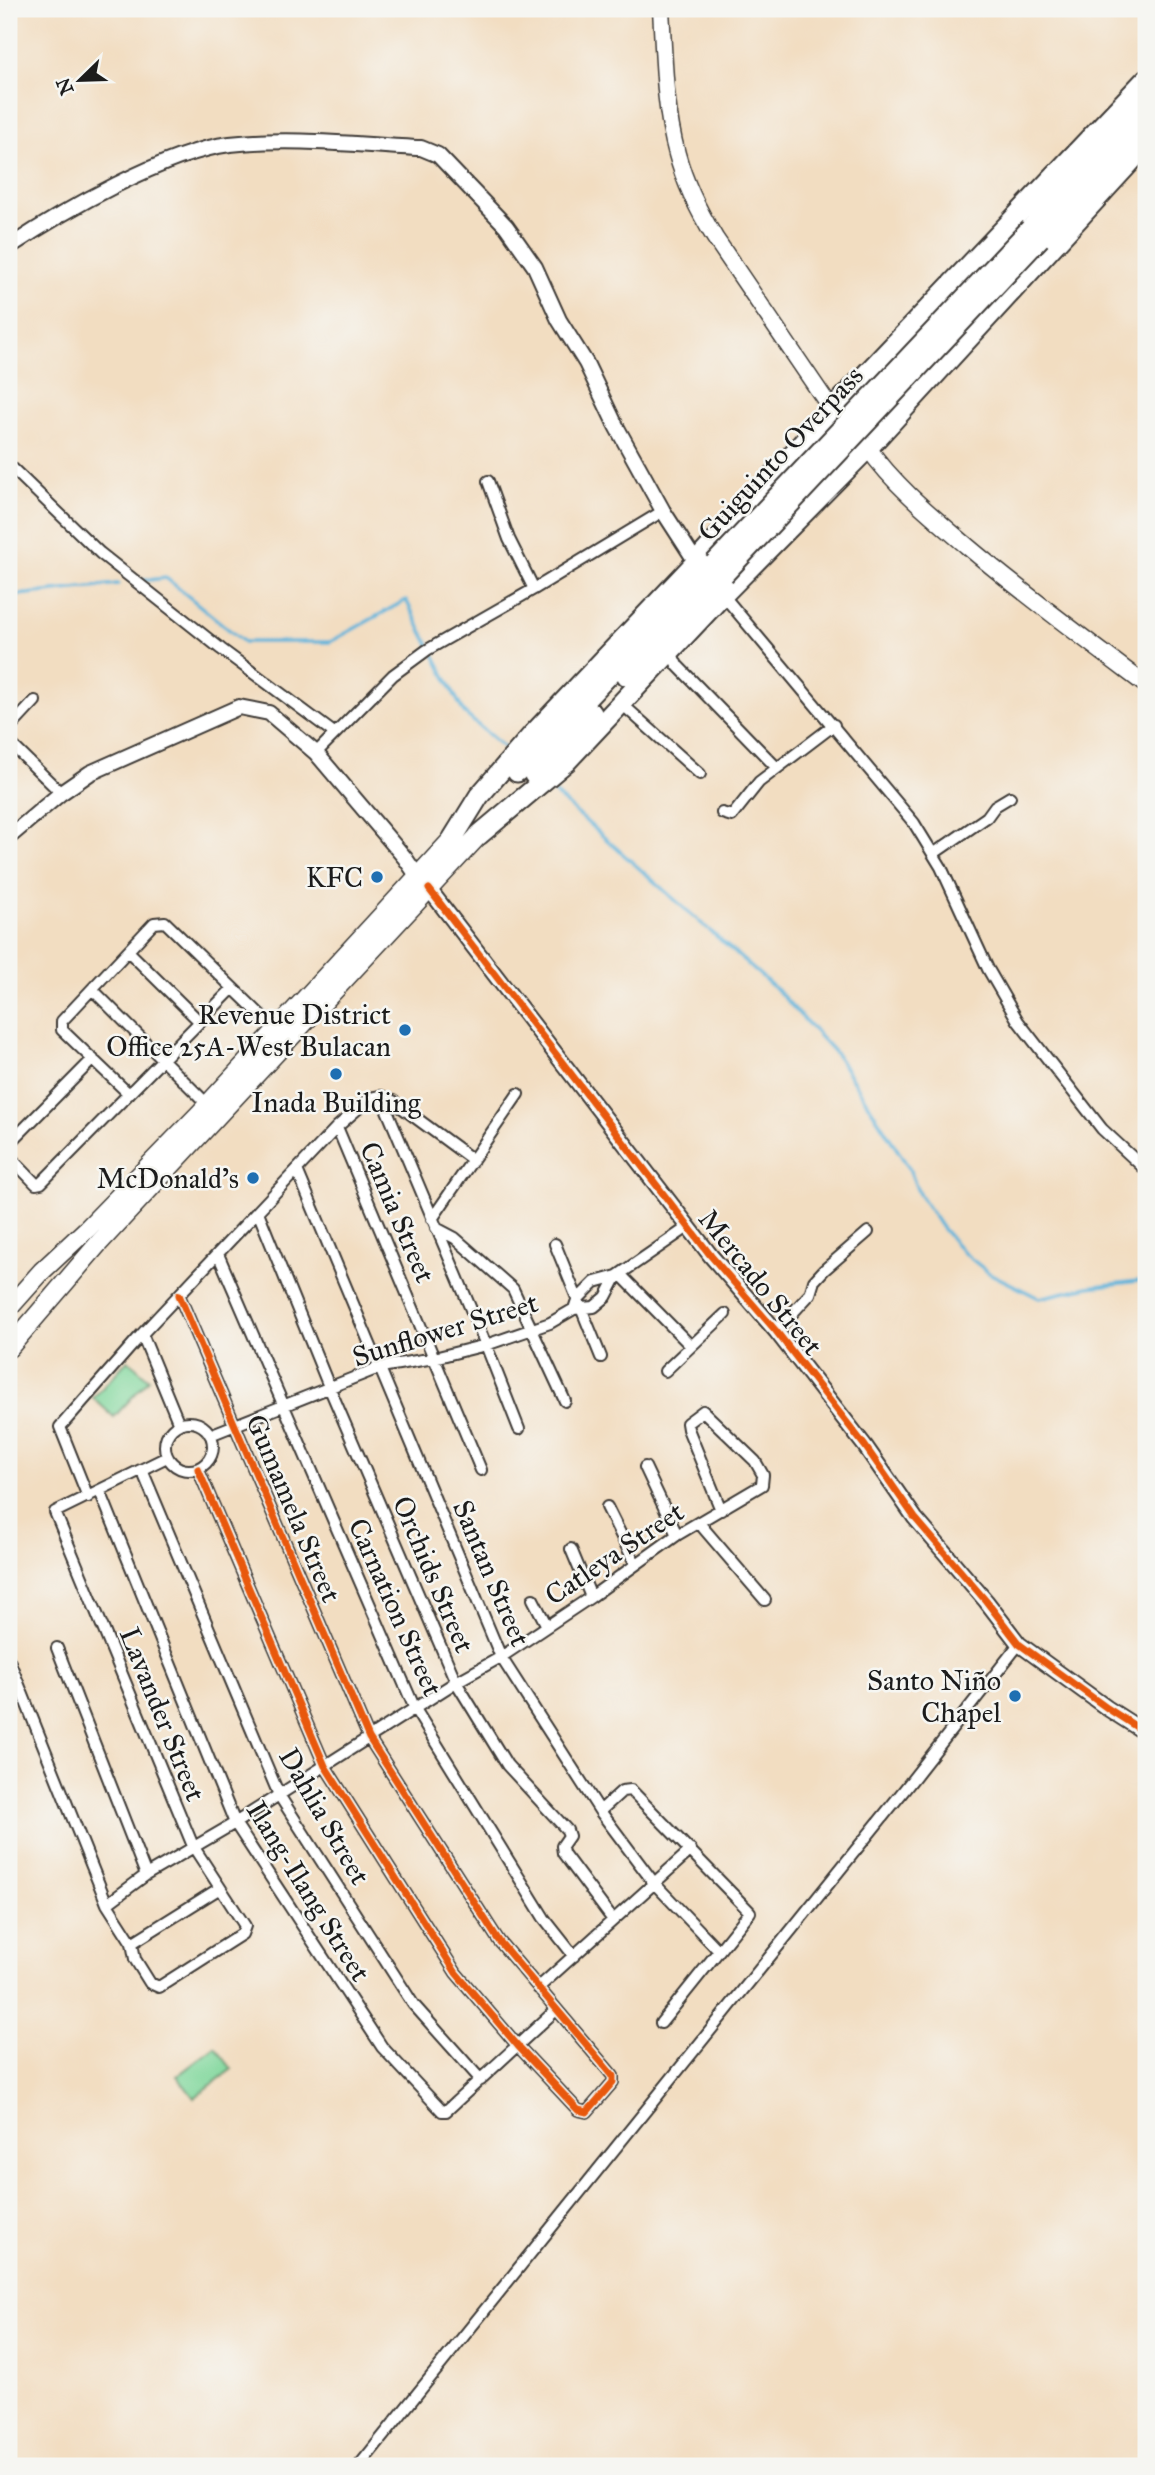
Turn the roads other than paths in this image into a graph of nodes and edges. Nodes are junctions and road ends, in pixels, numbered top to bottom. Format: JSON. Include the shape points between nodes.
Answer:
{"nodes":[{"id":1,"x":661,"y":9,"type":"edge"},
{"id":2,"x":1146,"y":79,"type":"edge"},
{"id":3,"x":1146,"y":105,"type":"edge"},
{"id":4,"x":1146,"y":124,"type":"edge"},
{"id":5,"x":1146,"y":145,"type":"edge"},
{"id":6,"x":1035,"y":234,"type":"junction"},
{"id":7,"x":9,"y":247,"type":"edge"},
{"id":8,"x":832,"y":410,"type":"junction"},
{"id":9,"x":868,"y":448,"type":"junction"},
{"id":10,"x":9,"y":465,"type":"edge"},
{"id":11,"x":488,"y":481,"type":"dead end"},
{"id":12,"x":663,"y":511,"type":"junction"},
{"id":13,"x":711,"y":567,"type":"junction"},
{"id":14,"x":534,"y":589,"type":"junction"},
{"id":15,"x":723,"y":595,"type":"junction"},
{"id":16,"x":670,"y":652,"type":"junction"},
{"id":17,"x":1146,"y":685,"type":"edge"},
{"id":18,"x":35,"y":701,"type":"dead end"},
{"id":19,"x":622,"y":704,"type":"junction"},
{"id":20,"x":834,"y":725,"type":"junction"},
{"id":21,"x":9,"y":729,"type":"edge"},
{"id":22,"x":334,"y":733,"type":"junction"},
{"id":23,"x":9,"y":742,"type":"edge"},
{"id":24,"x":316,"y":753,"type":"junction"},
{"id":25,"x":777,"y":768,"type":"junction"},
{"id":26,"x":700,"y":774,"type":"dead end"},
{"id":27,"x":61,"y":793,"type":"junction"},
{"id":28,"x":1010,"y":797,"type":"dead end"},
{"id":29,"x":722,"y":813,"type":"dead end"},
{"id":30,"x":479,"y":835,"type":"junction"},
{"id":31,"x":9,"y":837,"type":"edge"},
{"id":32,"x":453,"y":838,"type":"joint"},
{"id":33,"x":933,"y":854,"type":"junction"},
{"id":34,"x":424,"y":883,"type":"junction"},
{"id":35,"x":128,"y":951,"type":"junction"},
{"id":36,"x":233,"y":988,"type":"junction"},
{"id":37,"x":92,"y":989,"type":"junction"},
{"id":38,"x":200,"y":1022,"type":"junction"},
{"id":39,"x":276,"y":1030,"type":"junction"},
{"id":40,"x":93,"y":1059,"type":"junction"},
{"id":41,"x":163,"y":1059,"type":"junction"},
{"id":42,"x":129,"y":1094,"type":"junction"},
{"id":43,"x":518,"y":1094,"type":"dead end"},
{"id":44,"x":381,"y":1096,"type":"junction"},
{"id":45,"x":207,"y":1104,"type":"junction"},
{"id":46,"x":337,"y":1128,"type":"junction"},
{"id":47,"x":9,"y":1144,"type":"edge"},
{"id":48,"x":9,"y":1156,"type":"edge"},
{"id":49,"x":473,"y":1160,"type":"junction"},
{"id":50,"x":297,"y":1170,"type":"junction"},
{"id":51,"x":1146,"y":1170,"type":"edge"},
{"id":52,"x":258,"y":1212,"type":"junction"},
{"id":53,"x":434,"y":1223,"type":"junction"},
{"id":54,"x":688,"y":1227,"type":"junction"},
{"id":55,"x":868,"y":1232,"type":"dead end"},
{"id":56,"x":555,"y":1244,"type":"dead end"},
{"id":57,"x":218,"y":1254,"type":"junction"},
{"id":58,"x":619,"y":1275,"type":"junction"},
{"id":59,"x":179,"y":1295,"type":"junction"},
{"id":60,"x":578,"y":1306,"type":"junction"},
{"id":61,"x":9,"y":1308,"type":"edge"},
{"id":62,"x":725,"y":1314,"type":"dead end"},
{"id":63,"x":531,"y":1329,"type":"junction"},
{"id":64,"x":776,"y":1331,"type":"junction"},
{"id":65,"x":142,"y":1334,"type":"junction"},
{"id":66,"x":486,"y":1345,"type":"junction"},
{"id":67,"x":691,"y":1346,"type":"junction"},
{"id":68,"x":9,"y":1348,"type":"edge"},
{"id":69,"x":601,"y":1357,"type":"dead end"},
{"id":70,"x":434,"y":1358,"type":"junction"},
{"id":71,"x":381,"y":1367,"type":"junction"},
{"id":72,"x":665,"y":1371,"type":"dead end"},
{"id":73,"x":330,"y":1389,"type":"junction"},
{"id":74,"x":565,"y":1401,"type":"dead end"},
{"id":75,"x":284,"y":1406,"type":"junction"},
{"id":76,"x":179,"y":1424,"type":"junction"},
{"id":77,"x":236,"y":1424,"type":"junction"},
{"id":78,"x":519,"y":1429,"type":"dead end"},
{"id":79,"x":210,"y":1435,"type":"junction"},
{"id":80,"x":167,"y":1457,"type":"junction"},
{"id":81,"x":645,"y":1467,"type":"dead end"},
{"id":82,"x":198,"y":1469,"type":"junction"},
{"id":83,"x":142,"y":1470,"type":"junction"},
{"id":84,"x":481,"y":1470,"type":"dead end"},
{"id":85,"x":100,"y":1491,"type":"junction"},
{"id":86,"x":88,"y":1497,"type":"junction"},
{"id":87,"x":607,"y":1507,"type":"dead end"},
{"id":88,"x":722,"y":1510,"type":"junction"},
{"id":89,"x":699,"y":1523,"type":"junction"},
{"id":90,"x":677,"y":1535,"type":"junction"},
{"id":91,"x":571,"y":1549,"type":"dead end"},
{"id":92,"x":635,"y":1563,"type":"junction"},
{"id":93,"x":591,"y":1597,"type":"junction"},
{"id":94,"x":533,"y":1599,"type":"dead end"},
{"id":95,"x":765,"y":1600,"type":"dead end"},
{"id":96,"x":547,"y":1626,"type":"junction"},
{"id":97,"x":1019,"y":1644,"type":"junction"},
{"id":98,"x":57,"y":1648,"type":"dead end"},
{"id":99,"x":501,"y":1657,"type":"junction"},
{"id":100,"x":9,"y":1660,"type":"edge"},
{"id":101,"x":456,"y":1682,"type":"junction"},
{"id":102,"x":415,"y":1709,"type":"junction"},
{"id":103,"x":1146,"y":1733,"type":"edge"},
{"id":104,"x":369,"y":1738,"type":"junction"},
{"id":105,"x":325,"y":1766,"type":"junction"},
{"id":106,"x":279,"y":1795,"type":"junction"},
{"id":107,"x":600,"y":1811,"type":"junction"},
{"id":108,"x":235,"y":1823,"type":"junction"},
{"id":109,"x":193,"y":1846,"type":"junction"},
{"id":110,"x":691,"y":1850,"type":"junction"},
{"id":111,"x":146,"y":1874,"type":"junction"},
{"id":112,"x":654,"y":1883,"type":"junction"},
{"id":113,"x":220,"y":1888,"type":"junction"},
{"id":114,"x":107,"y":1904,"type":"junction"},
{"id":115,"x":613,"y":1920,"type":"junction"},
{"id":116,"x":132,"y":1943,"type":"junction"},
{"id":117,"x":719,"y":1951,"type":"junction"},
{"id":118,"x":574,"y":1956,"type":"junction"},
{"id":119,"x":538,"y":1988,"type":"junction"},
{"id":120,"x":556,"y":2010,"type":"junction"},
{"id":121,"x":661,"y":2023,"type":"dead end"},
{"id":122,"x":518,"y":2046,"type":"junction"},
{"id":123,"x":481,"y":2080,"type":"junction"},
{"id":124,"x":359,"y":2466,"type":"edge"}],
"edges":[{"from":1,"to":8,"type":"main road","via":[[670,120],[677,155],[699,212]]},
{"from":2,"to":8,"type":"highway"},
{"from":3,"to":6,"type":"highway","name":"Guiguinto Overpass"},
{"from":4,"to":6,"type":"highway","name":"Guiguinto Overpass"},
{"from":5,"to":9,"type":"highway"},
{"from":6,"to":13,"type":"highway","name":"Guiguinto Overpass","bridge":true},
{"from":7,"to":12,"type":"street","via":[[132,178],[209,149],[338,141],[431,151],[506,226],[535,267]]},
{"from":8,"to":13,"type":"highway"},
{"from":9,"to":15,"type":"highway"},
{"from":9,"to":17,"type":"main road","via":[[922,508]]},
{"from":10,"to":22,"type":"street","via":[[100,553]]},
{"from":11,"to":14,"type":"street"},
{"from":12,"to":13,"type":"street"},
{"from":12,"to":14,"type":"street"},
{"from":13,"to":30,"type":"highway","name":"Guiguinto Overpass"},
{"from":13,"to":32,"type":"highway","name":"Guiguinto Overpass"},
{"from":14,"to":22,"type":"street","via":[[427,650],[393,675]]},
{"from":15,"to":16,"type":"highway"},
{"from":15,"to":20,"type":"street"},
{"from":16,"to":19,"type":"highway"},
{"from":16,"to":25,"type":"street"},
{"from":18,"to":21,"type":"street"},
{"from":19,"to":26,"type":"street"},
{"from":19,"to":30,"type":"highway","via":[[566,762]]},
{"from":20,"to":25,"type":"street"},
{"from":20,"to":33,"type":"street","via":[[899,803]]},
{"from":22,"to":24,"type":"street"},
{"from":23,"to":27,"type":"street"},
{"from":24,"to":27,"type":"street","name":"Mercado Street","via":[[269,713],[239,707],[90,773]]},
{"from":24,"to":34,"type":"street","name":"Mercado Street"},
{"from":25,"to":29,"type":"street","via":[[759,782],[732,816]]},
{"from":27,"to":31,"type":"street","name":"Mercado Street"},
{"from":28,"to":33,"type":"street"},
{"from":30,"to":34,"type":"highway"},
{"from":32,"to":34,"type":"highway"},
{"from":33,"to":51,"type":"street","via":[[1018,1021],[1102,1129]]},
{"from":34,"to":39,"type":"highway"},
{"from":34,"to":54,"type":"street","name":"Mercado Street"},
{"from":34,"to":68,"type":"highway"},
{"from":35,"to":36,"type":"street","via":[[154,923],[165,922]]},
{"from":35,"to":37,"type":"street"},
{"from":35,"to":38,"type":"street"},
{"from":36,"to":38,"type":"street"},
{"from":36,"to":39,"type":"street"},
{"from":37,"to":40,"type":"street","via":[[61,1026]]},
{"from":37,"to":41,"type":"street"},
{"from":38,"to":41,"type":"street"},
{"from":39,"to":45,"type":"highway"},
{"from":40,"to":42,"type":"street"},
{"from":40,"to":47,"type":"street"},
{"from":41,"to":42,"type":"street"},
{"from":41,"to":45,"type":"street"},
{"from":42,"to":48,"type":"street","via":[[39,1184]]},
{"from":43,"to":49,"type":"street"},
{"from":44,"to":46,"type":"street","via":[[369,1098]]},
{"from":44,"to":49,"type":"street"},
{"from":44,"to":53,"type":"street"},
{"from":45,"to":61,"type":"highway"},
{"from":46,"to":50,"type":"street"},
{"from":46,"to":70,"type":"street","name":"Camia Street"},
{"from":49,"to":53,"type":"street"},
{"from":50,"to":52,"type":"street"},
{"from":50,"to":71,"type":"street","name":"Santan Street"},
{"from":52,"to":57,"type":"street"},
{"from":52,"to":73,"type":"street","name":"Orchids Street"},
{"from":53,"to":63,"type":"street","via":[[513,1289]]},
{"from":53,"to":66,"type":"street"},
{"from":54,"to":58,"type":"street","name":"Sunflower Street"},
{"from":54,"to":64,"type":"street","name":"Mercado Street"},
{"from":55,"to":64,"type":"street","via":[[824,1270],[810,1294]]},
{"from":56,"to":60,"type":"street"},
{"from":57,"to":59,"type":"street"},
{"from":57,"to":75,"type":"street","name":"Carnation Street"},
{"from":58,"to":60,"type":"street","name":"Sunflower Street","via":[[595,1282]]},
{"from":58,"to":60,"type":"street","name":"Sunflower Street","via":[[594,1307]]},
{"from":58,"to":67,"type":"street"},
{"from":59,"to":65,"type":"street"},
{"from":59,"to":77,"type":"street","name":"Gumamela Street"},
{"from":60,"to":63,"type":"street","name":"Sunflower Street"},
{"from":60,"to":69,"type":"street"},
{"from":62,"to":67,"type":"street"},
{"from":63,"to":66,"type":"street","name":"Sunflower Street"},
{"from":63,"to":74,"type":"street"},
{"from":64,"to":97,"type":"street","name":"Mercado Street","via":[[866,1446],[915,1518]]},
{"from":65,"to":76,"type":"street"},
{"from":65,"to":86,"type":"street","via":[[60,1427]]},
{"from":66,"to":70,"type":"street","name":"Sunflower Street"},
{"from":66,"to":78,"type":"street"},
{"from":67,"to":72,"type":"street"},
{"from":70,"to":71,"type":"street","name":"Sunflower Street"},
{"from":70,"to":84,"type":"street","name":"Camia Street"},
{"from":71,"to":73,"type":"street","name":"Sunflower Street"},
{"from":71,"to":99,"type":"street","name":"Santan Street"},
{"from":73,"to":75,"type":"street","name":"Sunflower Street"},
{"from":73,"to":101,"type":"street","name":"Orchids Street"},
{"from":75,"to":77,"type":"street","name":"Sunflower Street"},
{"from":75,"to":102,"type":"street","name":"Carnation Street"},
{"from":76,"to":79,"type":"street","via":[[193,1423]]},
{"from":76,"to":80,"type":"street","via":[[168,1434]]},
{"from":77,"to":79,"type":"street","name":"Sunflower Street"},
{"from":77,"to":104,"type":"street","name":"Gumamela Street"},
{"from":79,"to":82,"type":"street","via":[[212,1450]]},
{"from":80,"to":82,"type":"street","via":[[177,1468]]},
{"from":80,"to":83,"type":"street"},
{"from":81,"to":90,"type":"street"},
{"from":82,"to":105,"type":"street"},
{"from":83,"to":85,"type":"street"},
{"from":83,"to":106,"type":"street","name":"Dahlia Street"},
{"from":85,"to":86,"type":"street"},
{"from":85,"to":108,"type":"street","name":"Ilang-Ilang Street"},
{"from":86,"to":109,"type":"street","name":"Lavander Street","via":[[55,1512]]},
{"from":87,"to":92,"type":"street"},
{"from":88,"to":88,"type":"street","name":"Catleya Street","via":[[688,1429],[687,1423],[703,1411],[755,1461],[763,1475],[762,1485]]},
{"from":88,"to":89,"type":"street","name":"Catleya Street"},
{"from":89,"to":90,"type":"street","name":"Catleya Street"},
{"from":89,"to":95,"type":"street"},
{"from":90,"to":92,"type":"street","name":"Catleya Street"},
{"from":91,"to":93,"type":"street"},
{"from":92,"to":93,"type":"street","name":"Catleya Street"},
{"from":93,"to":96,"type":"street","name":"Catleya Street"},
{"from":94,"to":96,"type":"street"},
{"from":96,"to":99,"type":"street","name":"Catleya Street"},
{"from":97,"to":103,"type":"street","name":"Mercado Street"},
{"from":97,"to":124,"type":"street"},
{"from":98,"to":111,"type":"street"},
{"from":99,"to":101,"type":"street","name":"Catleya Street"},
{"from":99,"to":107,"type":"street","name":"Santan Street"},
{"from":100,"to":114,"type":"street"},
{"from":101,"to":102,"type":"street","name":"Catleya Street"},
{"from":101,"to":115,"type":"street","name":"Orchids Street","via":[[507,1765],[567,1830],[563,1853]]},
{"from":102,"to":104,"type":"street","name":"Catleya Street"},
{"from":102,"to":118,"type":"street","name":"Carnation Street","via":[[544,1918]]},
{"from":104,"to":105,"type":"street","name":"Catleya Street"},
{"from":104,"to":119,"type":"street","name":"Gumamela Street","via":[[499,1941]]},
{"from":105,"to":106,"type":"street","name":"Catleya Street"},
{"from":105,"to":122,"type":"street","via":[[456,1973]]},
{"from":106,"to":108,"type":"street","name":"Catleya Street"},
{"from":106,"to":123,"type":"street","name":"Dahlia Street","via":[[413,2004]]},
{"from":107,"to":110,"type":"street","via":[[622,1791],[631,1790]]},
{"from":107,"to":112,"type":"street","name":"Santan Street"},
{"from":108,"to":109,"type":"street","name":"Catleya Street"},
{"from":108,"to":123,"type":"street","name":"Ilang-Ilang Street","via":[[382,2048],[442,2111],[449,2110]]},
{"from":109,"to":111,"type":"street","name":"Catleya Street"},
{"from":109,"to":113,"type":"street","name":"Lavander Street"},
{"from":110,"to":112,"type":"street"},
{"from":110,"to":117,"type":"street","via":[[750,1912]]},
{"from":111,"to":114,"type":"street","name":"Catleya Street"},
{"from":112,"to":115,"type":"street"},
{"from":112,"to":117,"type":"street","name":"Santan Street"},
{"from":113,"to":116,"type":"street"},
{"from":113,"to":116,"type":"street","name":"Lavander Street","via":[[244,1926],[242,1934],[159,1987],[150,1983],[135,1959]]},
{"from":114,"to":116,"type":"street"},
{"from":115,"to":118,"type":"street"},
{"from":117,"to":121,"type":"street"},
{"from":118,"to":119,"type":"street"},
{"from":119,"to":120,"type":"street","name":"Gumamela Street"},
{"from":120,"to":122,"type":"street","name":"Ilang-Ilang Street"},
{"from":120,"to":122,"type":"street","name":"Gumamela Street","via":[[613,2076],[613,2082],[587,2112],[578,2110]]},
{"from":122,"to":123,"type":"street","name":"Ilang-Ilang Street"}]}
